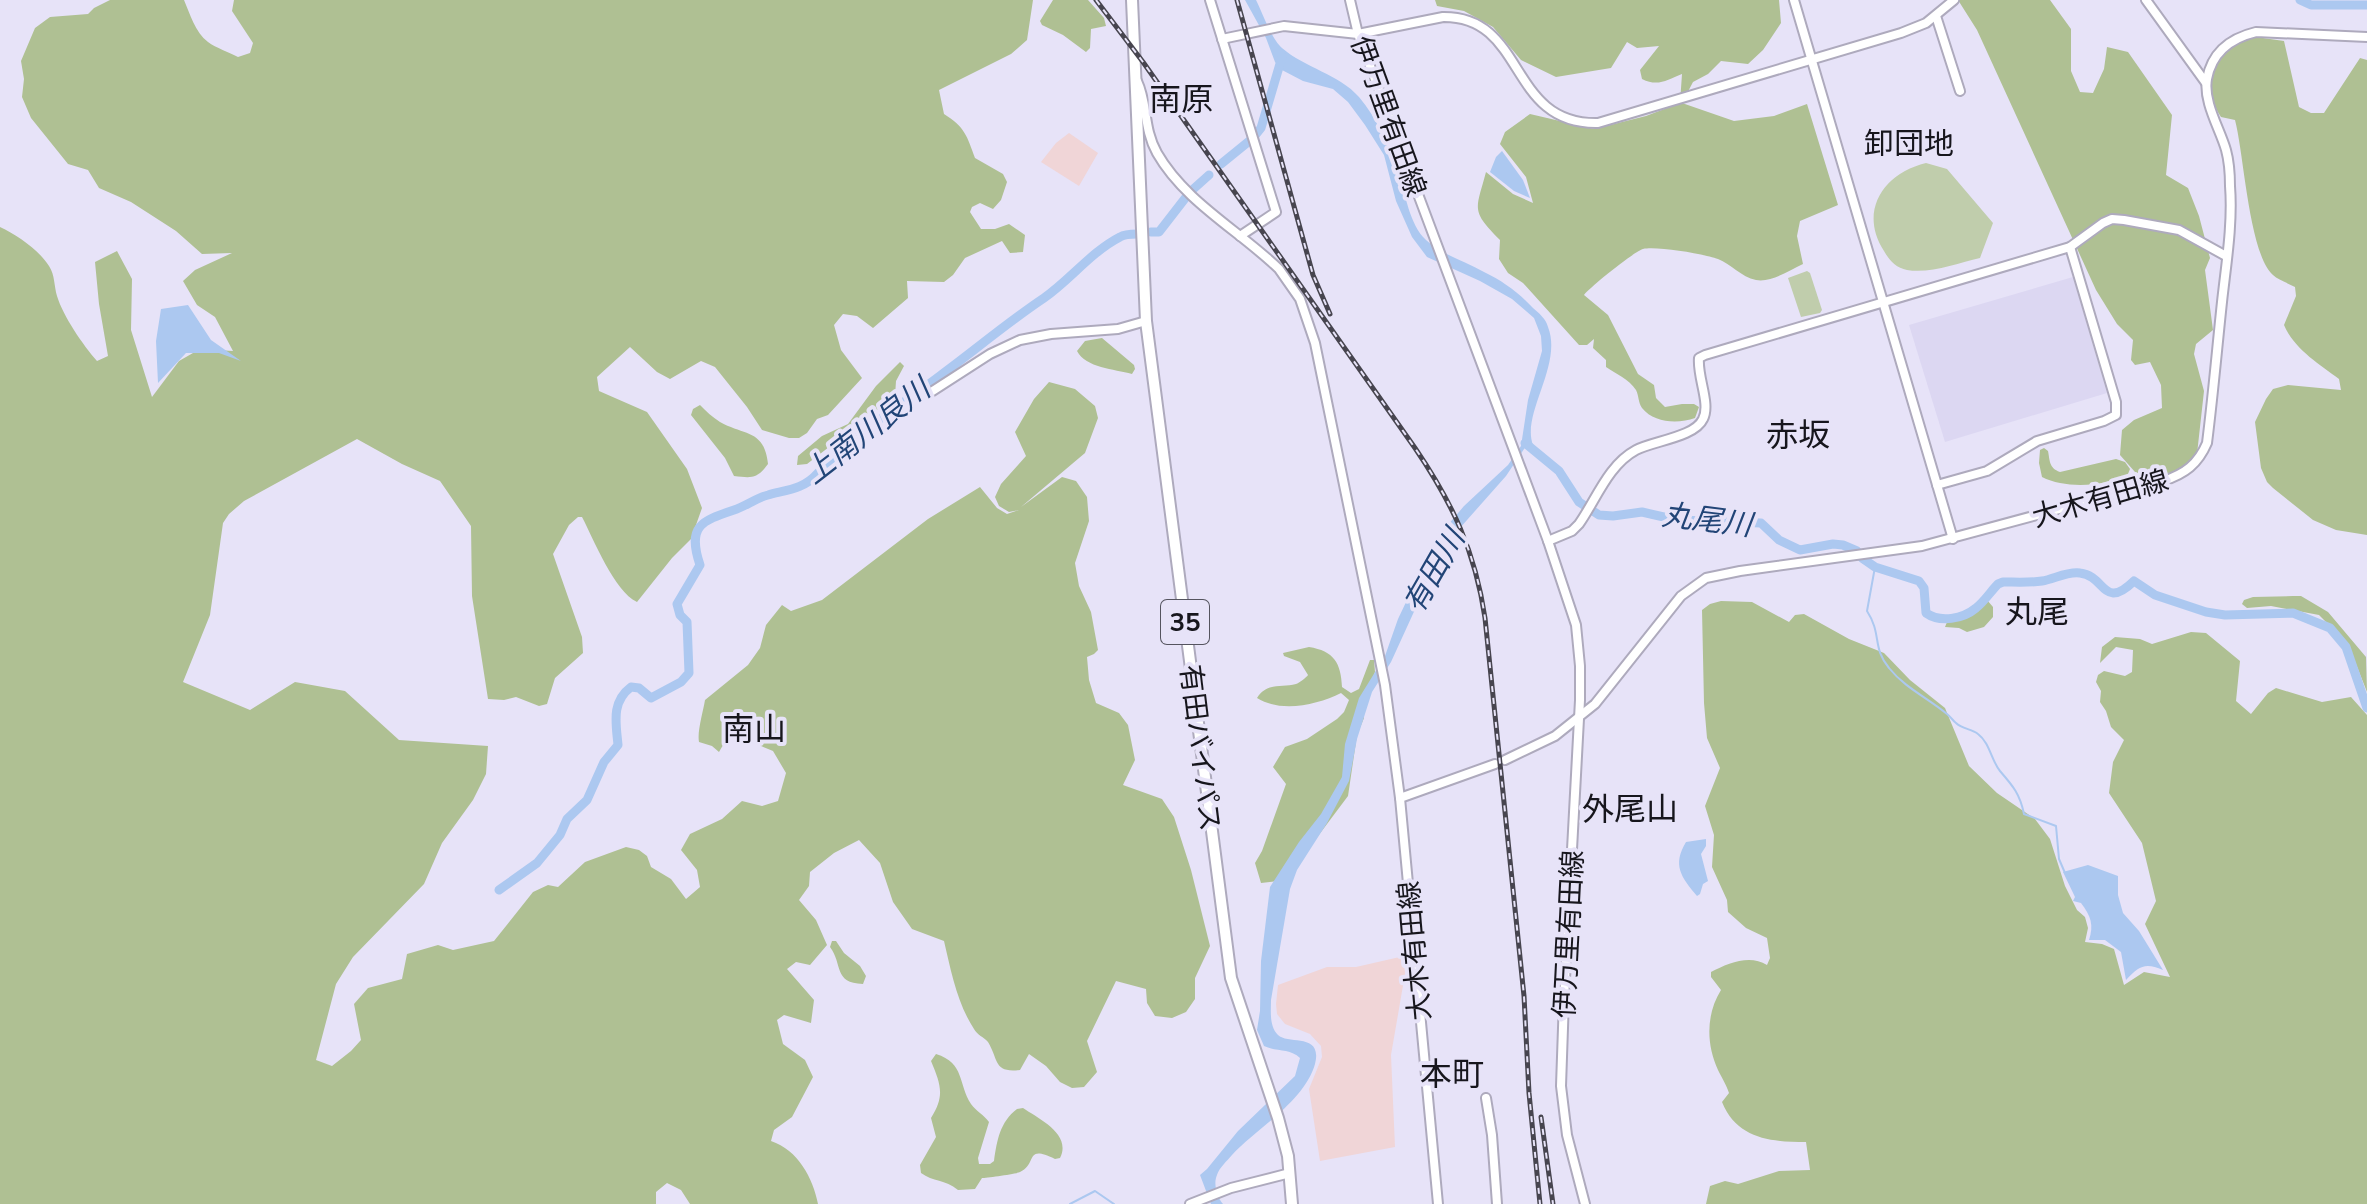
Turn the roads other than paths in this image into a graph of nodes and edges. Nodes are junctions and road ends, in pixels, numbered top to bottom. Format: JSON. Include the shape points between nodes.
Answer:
{"nodes":[{"id":1,"x":1132,"y":0,"type":"edge"},
{"id":2,"x":1210,"y":0,"type":"edge"},
{"id":3,"x":1350,"y":0,"type":"edge"},
{"id":4,"x":1794,"y":0,"type":"edge"},
{"id":5,"x":1954,"y":0,"type":"edge"},
{"id":6,"x":2146,"y":0,"type":"edge"},
{"id":7,"x":1936,"y":16,"type":"junction"},
{"id":8,"x":1358,"y":34,"type":"junction"},
{"id":9,"x":2367,"y":37,"type":"edge"},
{"id":10,"x":1222,"y":39,"type":"junction"},
{"id":11,"x":1811,"y":59,"type":"junction"},
{"id":12,"x":1136,"y":79,"type":"junction"},
{"id":13,"x":2206,"y":83,"type":"junction"},
{"id":14,"x":1960,"y":91,"type":"dead end"},
{"id":15,"x":1138,"y":140,"type":"junction"},
{"id":16,"x":1158,"y":154,"type":"junction"},
{"id":17,"x":1240,"y":236,"type":"junction"},
{"id":18,"x":2070,"y":247,"type":"junction"},
{"id":19,"x":2226,"y":256,"type":"junction"},
{"id":20,"x":1883,"y":303,"type":"junction"},
{"id":21,"x":1146,"y":321,"type":"junction"},
{"id":22,"x":928,"y":394,"type":"dead end"},
{"id":23,"x":1937,"y":485,"type":"junction"},
{"id":24,"x":1953,"y":539,"type":"junction"},
{"id":25,"x":1548,"y":541,"type":"junction"},
{"id":26,"x":1579,"y":717,"type":"junction"},
{"id":27,"x":1505,"y":760,"type":"dead end"},
{"id":28,"x":1495,"y":764,"type":"dead end"},
{"id":29,"x":1400,"y":798,"type":"junction"},
{"id":30,"x":1486,"y":1098,"type":"dead end"},
{"id":31,"x":1290,"y":1173,"type":"junction"},
{"id":32,"x":1190,"y":1204,"type":"edge"},
{"id":33,"x":1292,"y":1204,"type":"edge"},
{"id":34,"x":1438,"y":1204,"type":"edge"},
{"id":35,"x":1497,"y":1204,"type":"edge"},
{"id":36,"x":1585,"y":1204,"type":"edge"}],
"edges":[{"from":1,"to":12,"type":"highway","number":"35"},
{"from":2,"to":10,"type":"street"},
{"from":3,"to":8,"type":"street","name":"伊万里有田線"},
{"from":4,"to":11,"type":"street"},
{"from":5,"to":7,"type":"street"},
{"from":6,"to":13,"type":"street"},
{"from":7,"to":11,"type":"street","via":[[1901,33]]},
{"from":7,"to":14,"type":"street"},
{"from":8,"to":10,"type":"street","via":[[1278,27]]},
{"from":8,"to":11,"type":"street","via":[[1443,17],[1469,20],[1492,35],[1545,106],[1585,123]]},
{"from":8,"to":25,"type":"street","name":"伊万里有田線"},
{"from":9,"to":13,"type":"street","via":[[2256,32],[2241,36],[2216,55]]},
{"from":10,"to":17,"type":"street","via":[[1276,212]]},
{"from":11,"to":20,"type":"street"},
{"from":12,"to":15,"type":"highway","number":"35"},
{"from":12,"to":16,"type":"street","via":[[1148,135]]},
{"from":13,"to":19,"type":"street","name":"大木有田線","via":[[2228,154]]},
{"from":15,"to":16,"type":"street"},
{"from":15,"to":21,"type":"highway","name":"有田バイパス","number":"35"},
{"from":16,"to":17,"type":"street","name":"大木有田線","via":[[1184,189]]},
{"from":17,"to":29,"type":"street","name":"大木有田線","via":[[1279,269],[1306,312],[1385,685]]},
{"from":18,"to":19,"type":"street","via":[[2112,219],[2179,230]]},
{"from":18,"to":20,"type":"street"},
{"from":18,"to":23,"type":"street","via":[[2116,415],[2037,441],[1987,471]]},
{"from":19,"to":24,"type":"street","name":"大木有田線","via":[[2207,443],[2196,463],[2176,478]]},
{"from":20,"to":23,"type":"street"},
{"from":20,"to":25,"type":"street","via":[[1699,358],[1706,409],[1700,425],[1625,457],[1579,524]]},
{"from":21,"to":22,"type":"street","via":[[1011,343]]},
{"from":21,"to":31,"type":"highway","name":"有田バイパス","number":"35","via":[[1231,978],[1278,1118]]},
{"from":23,"to":24,"type":"street"},
{"from":24,"to":26,"type":"street","name":"大木有田線","via":[[1706,578],[1681,596],[1602,697]]},
{"from":25,"to":26,"type":"street","name":"伊万里有田線","via":[[1576,625]]},
{"from":26,"to":27,"type":"street","name":"大木有田線","via":[[1555,736]]},
{"from":26,"to":36,"type":"street","name":"伊万里有田線","via":[[1561,1086]]},
{"from":28,"to":29,"type":"street"},
{"from":29,"to":34,"type":"street","name":"大木有田線"},
{"from":30,"to":35,"type":"street"},
{"from":31,"to":32,"type":"street"},
{"from":31,"to":33,"type":"highway","name":"有田バイパス","number":"35"}]}
